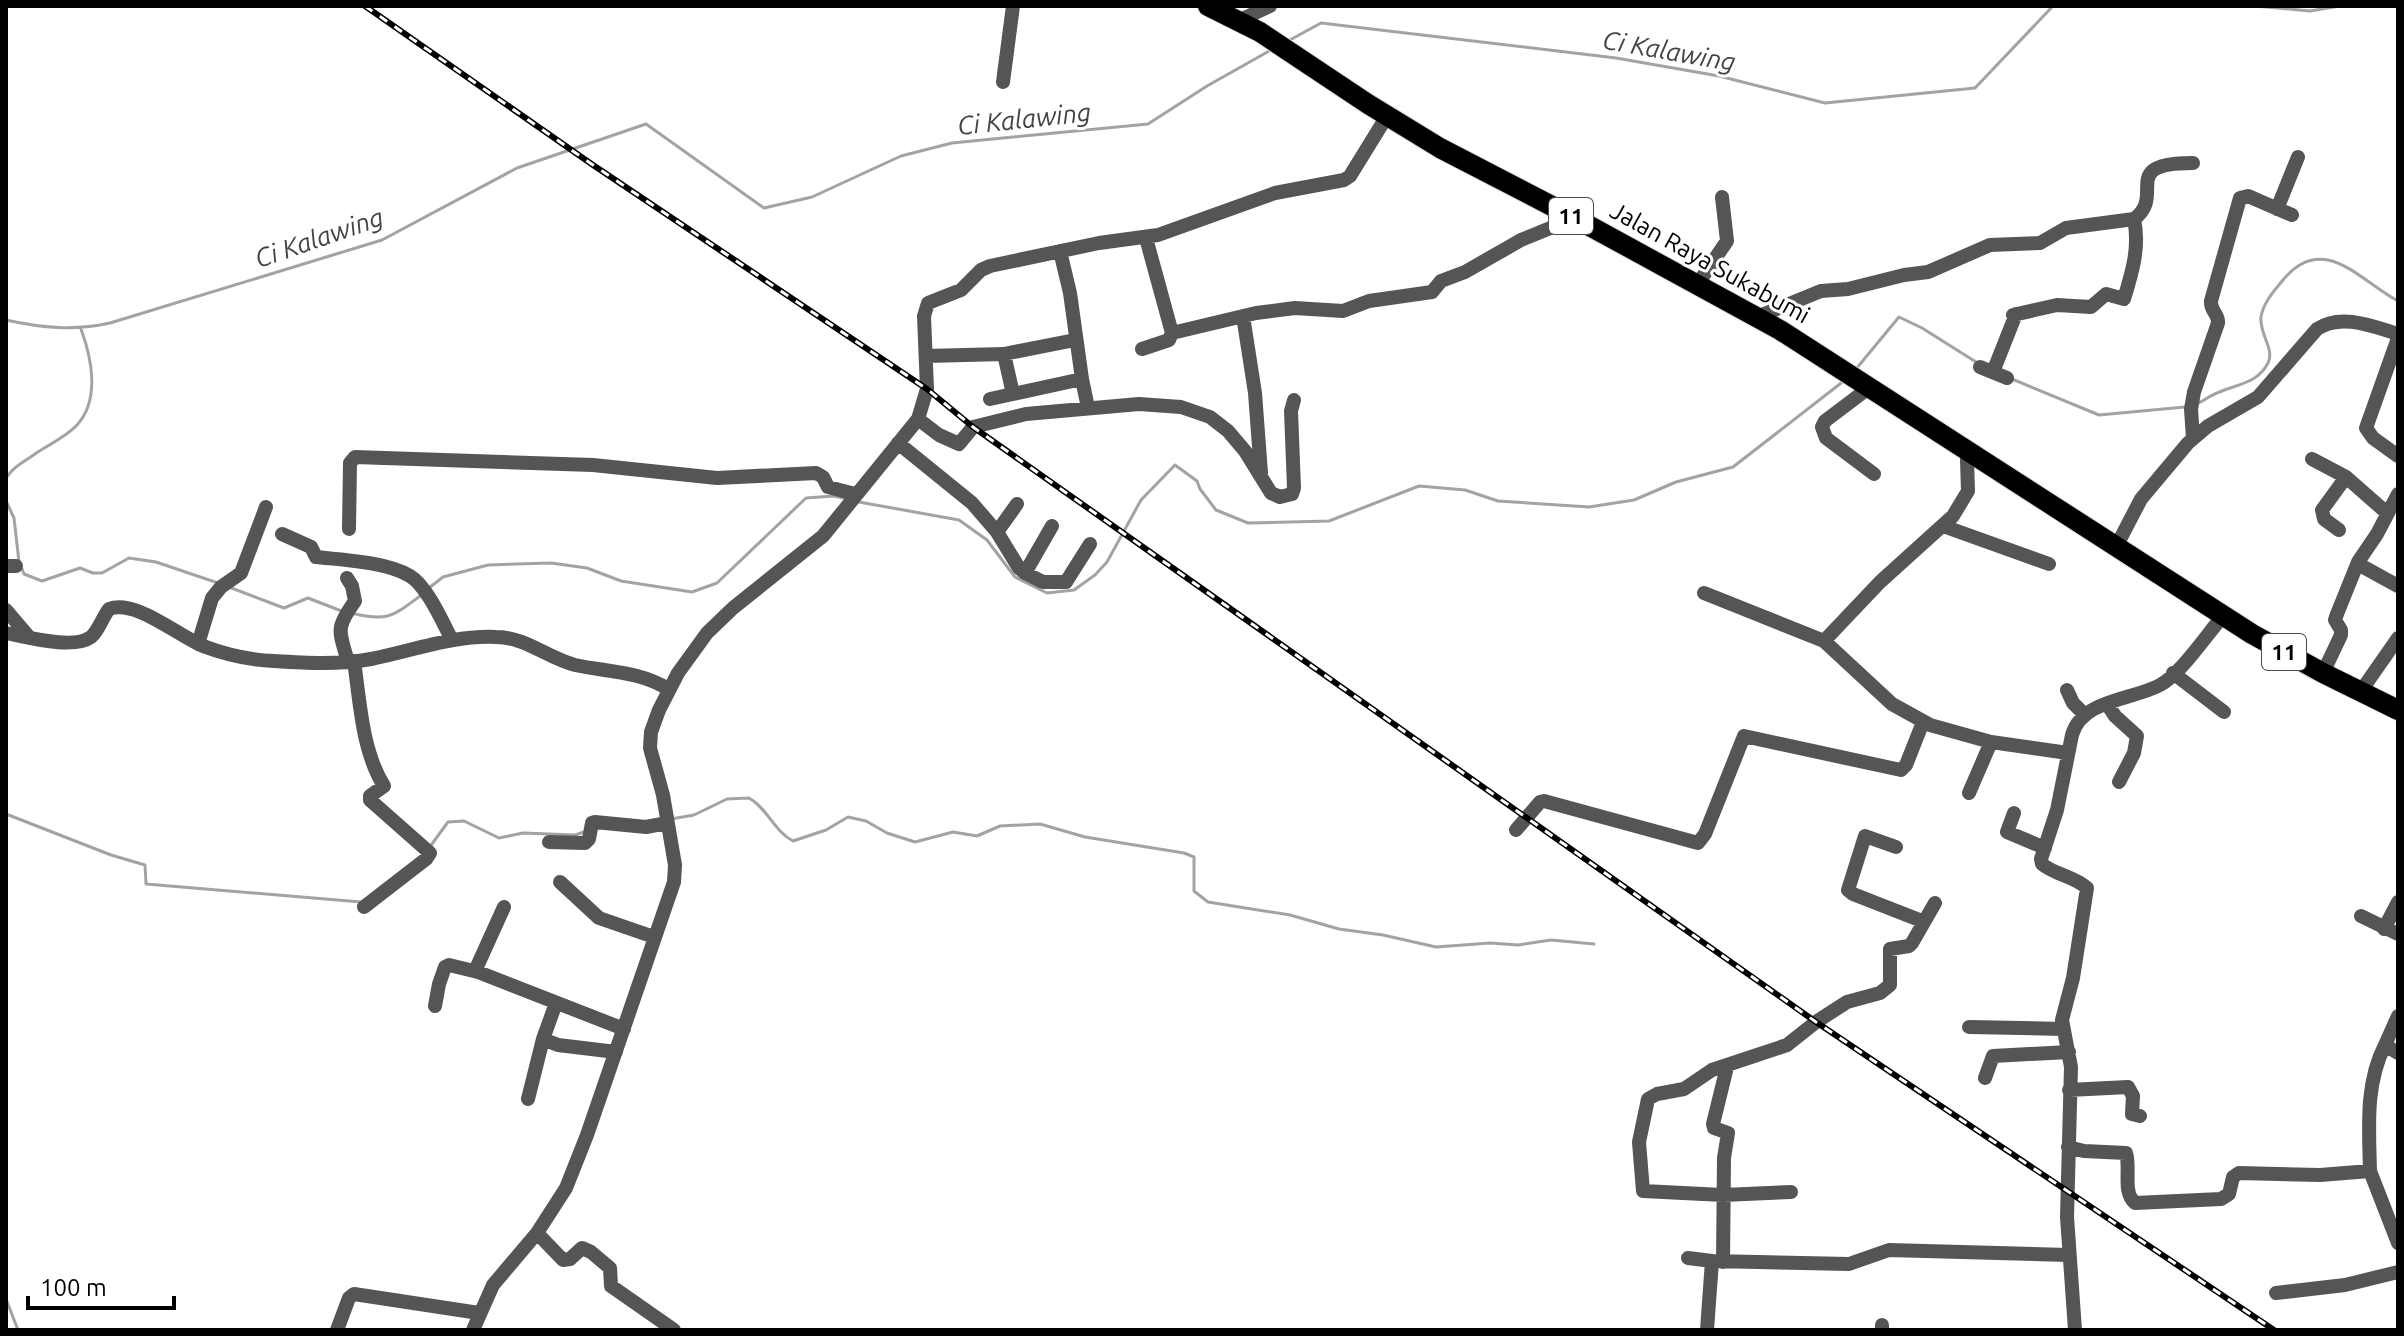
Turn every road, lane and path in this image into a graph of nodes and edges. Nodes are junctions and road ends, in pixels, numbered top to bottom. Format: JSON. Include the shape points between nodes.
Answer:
{"nodes":[{"id":1,"x":1013,"y":6,"type":"edge"},
{"id":2,"x":1208,"y":6,"type":"edge"},
{"id":3,"x":1270,"y":6,"type":"edge"},
{"id":4,"x":1238,"y":21,"type":"junction"},
{"id":5,"x":1003,"y":82,"type":"dead end"},
{"id":6,"x":1387,"y":116,"type":"junction"},
{"id":7,"x":2298,"y":157,"type":"dead end"},
{"id":8,"x":2193,"y":163,"type":"dead end"},
{"id":9,"x":1722,"y":197,"type":"dead end"},
{"id":10,"x":2277,"y":209,"type":"junction"},
{"id":11,"x":2292,"y":215,"type":"dead end"},
{"id":12,"x":1575,"y":218,"type":"junction"},
{"id":13,"x":2134,"y":219,"type":"junction"},
{"id":14,"x":1146,"y":238,"type":"junction"},
{"id":15,"x":1060,"y":251,"type":"junction"},
{"id":16,"x":1697,"y":285,"type":"junction"},
{"id":17,"x":1243,"y":316,"type":"junction"},
{"id":18,"x":1757,"y":317,"type":"junction"},
{"id":19,"x":1172,"y":333,"type":"junction"},
{"id":20,"x":2398,"y":336,"type":"edge"},
{"id":21,"x":1075,"y":340,"type":"junction"},
{"id":22,"x":1142,"y":349,"type":"dead end"},
{"id":23,"x":1004,"y":354,"type":"junction"},
{"id":24,"x":926,"y":356,"type":"junction"},
{"id":25,"x":1993,"y":373,"type":"dead end"},
{"id":26,"x":1082,"y":379,"type":"junction"},
{"id":27,"x":1867,"y":386,"type":"junction"},
{"id":28,"x":1013,"y":394,"type":"junction"},
{"id":29,"x":990,"y":399,"type":"dead end"},
{"id":30,"x":1294,"y":400,"type":"dead end"},
{"id":31,"x":1088,"y":408,"type":"junction"},
{"id":32,"x":918,"y":419,"type":"junction"},
{"id":33,"x":2193,"y":438,"type":"junction"},
{"id":34,"x":898,"y":443,"type":"junction"},
{"id":35,"x":1970,"y":452,"type":"junction"},
{"id":36,"x":2398,"y":456,"type":"edge"},
{"id":37,"x":2312,"y":459,"type":"dead end"},
{"id":38,"x":1261,"y":473,"type":"junction"},
{"id":39,"x":1874,"y":474,"type":"dead end"},
{"id":40,"x":2346,"y":477,"type":"junction"},
{"id":41,"x":855,"y":494,"type":"junction"},
{"id":42,"x":2398,"y":494,"type":"edge"},
{"id":43,"x":1017,"y":504,"type":"dead end"},
{"id":44,"x":266,"y":507,"type":"dead end"},
{"id":45,"x":2387,"y":513,"type":"junction"},
{"id":46,"x":1052,"y":526,"type":"dead end"},
{"id":47,"x":1943,"y":526,"type":"junction"},
{"id":48,"x":349,"y":529,"type":"dead end"},
{"id":49,"x":2339,"y":530,"type":"dead end"},
{"id":50,"x":997,"y":532,"type":"junction"},
{"id":51,"x":282,"y":534,"type":"dead end"},
{"id":52,"x":1090,"y":544,"type":"dead end"},
{"id":53,"x":2116,"y":547,"type":"junction"},
{"id":54,"x":2049,"y":564,"type":"dead end"},
{"id":55,"x":2358,"y":564,"type":"junction"},
{"id":56,"x":1025,"y":573,"type":"junction"},
{"id":57,"x":347,"y":578,"type":"dead end"},
{"id":58,"x":2398,"y":586,"type":"edge"},
{"id":59,"x":1704,"y":593,"type":"dead end"},
{"id":60,"x":6,"y":610,"type":"edge"},
{"id":61,"x":2223,"y":616,"type":"junction"},
{"id":62,"x":6,"y":633,"type":"edge"},
{"id":63,"x":29,"y":637,"type":"junction"},
{"id":64,"x":2398,"y":638,"type":"edge"},
{"id":65,"x":452,"y":640,"type":"junction"},
{"id":66,"x":1824,"y":641,"type":"junction"},
{"id":67,"x":198,"y":644,"type":"junction"},
{"id":68,"x":351,"y":662,"type":"junction"},
{"id":69,"x":2173,"y":673,"type":"junction"},
{"id":70,"x":2323,"y":673,"type":"junction"},
{"id":71,"x":668,"y":689,"type":"junction"},
{"id":72,"x":2067,"y":690,"type":"dead end"},
{"id":73,"x":2361,"y":691,"type":"junction"},
{"id":74,"x":2107,"y":704,"type":"junction"},
{"id":75,"x":2398,"y":710,"type":"edge"},
{"id":76,"x":2224,"y":712,"type":"dead end"},
{"id":77,"x":2085,"y":715,"type":"junction"},
{"id":78,"x":1923,"y":722,"type":"junction"},
{"id":79,"x":1991,"y":742,"type":"junction"},
{"id":80,"x":2068,"y":753,"type":"junction"},
{"id":81,"x":2119,"y":782,"type":"dead end"},
{"id":82,"x":1969,"y":793,"type":"dead end"},
{"id":83,"x":2014,"y":813,"type":"dead end"},
{"id":84,"x":666,"y":821,"type":"junction"},
{"id":85,"x":1516,"y":830,"type":"dead end"},
{"id":86,"x":549,"y":842,"type":"dead end"},
{"id":87,"x":1896,"y":847,"type":"dead end"},
{"id":88,"x":2045,"y":848,"type":"junction"},
{"id":89,"x":560,"y":882,"type":"dead end"},
{"id":90,"x":2398,"y":902,"type":"edge"},
{"id":91,"x":1935,"y":903,"type":"dead end"},
{"id":92,"x":364,"y":907,"type":"dead end"},
{"id":93,"x":504,"y":907,"type":"dead end"},
{"id":94,"x":2361,"y":916,"type":"dead end"},
{"id":95,"x":1922,"y":921,"type":"junction"},
{"id":96,"x":2391,"y":932,"type":"edge"},
{"id":97,"x":654,"y":937,"type":"junction"},
{"id":98,"x":475,"y":971,"type":"junction"},
{"id":99,"x":556,"y":1003,"type":"junction"},
{"id":100,"x":435,"y":1006,"type":"dead end"},
{"id":101,"x":2398,"y":1016,"type":"edge"},
{"id":102,"x":1969,"y":1027,"type":"dead end"},
{"id":103,"x":624,"y":1029,"type":"junction"},
{"id":104,"x":2064,"y":1029,"type":"junction"},
{"id":105,"x":543,"y":1039,"type":"junction"},
{"id":106,"x":2392,"y":1049,"type":"edge"},
{"id":107,"x":616,"y":1052,"type":"junction"},
{"id":108,"x":2069,"y":1052,"type":"junction"},
{"id":109,"x":1727,"y":1067,"type":"junction"},
{"id":110,"x":1985,"y":1078,"type":"dead end"},
{"id":111,"x":2069,"y":1090,"type":"junction"},
{"id":112,"x":528,"y":1099,"type":"dead end"},
{"id":113,"x":2140,"y":1116,"type":"dead end"},
{"id":114,"x":2068,"y":1147,"type":"junction"},
{"id":115,"x":2370,"y":1171,"type":"junction"},
{"id":116,"x":1791,"y":1192,"type":"dead end"},
{"id":117,"x":1723,"y":1195,"type":"junction"},
{"id":118,"x":537,"y":1233,"type":"junction"},
{"id":119,"x":2398,"y":1243,"type":"edge"},
{"id":120,"x":2068,"y":1255,"type":"junction"},
{"id":121,"x":1688,"y":1258,"type":"dead end"},
{"id":122,"x":1717,"y":1262,"type":"junction"},
{"id":123,"x":2398,"y":1272,"type":"edge"},
{"id":124,"x":2276,"y":1293,"type":"dead end"},
{"id":125,"x":479,"y":1313,"type":"junction"},
{"id":126,"x":337,"y":1330,"type":"edge"},
{"id":127,"x":473,"y":1330,"type":"edge"},
{"id":128,"x":674,"y":1330,"type":"edge"},
{"id":129,"x":1707,"y":1330,"type":"edge"},
{"id":130,"x":2075,"y":1330,"type":"edge"}],
"edges":[{"from":1,"to":5,"type":"street"},
{"from":2,"to":4,"type":"highway","name":"Jalan Raya Sukabumi","number":"11"},
{"from":3,"to":4,"type":"street"},
{"from":4,"to":6,"type":"highway","name":"Jalan Raya Sukabumi","number":"11"},
{"from":6,"to":12,"type":"highway","name":"Jalan Raya Sukabumi","number":"11"},
{"from":6,"to":14,"type":"street","via":[[1344,180],[1275,193]]},
{"from":7,"to":10,"type":"street"},
{"from":8,"to":13,"type":"street","via":[[2152,170],[2144,208]]},
{"from":9,"to":16,"type":"street","via":[[1727,241]]},
{"from":10,"to":11,"type":"street"},
{"from":10,"to":33,"type":"street","via":[[2248,196],[2240,198],[2211,301],[2218,323],[2194,392]]},
{"from":12,"to":16,"type":"highway","name":"Jalan Raya Sukabumi","number":"11"},
{"from":12,"to":17,"type":"street","via":[[1439,282],[1432,292],[1369,301],[1343,311],[1295,308]]},
{"from":13,"to":18,"type":"street","via":[[2066,228],[2040,243],[1990,245],[1928,272],[1821,291]]},
{"from":13,"to":25,"type":"street","via":[[2136,253],[2124,299],[2106,294],[2091,307],[2057,305],[2015,314]]},
{"from":14,"to":15,"type":"street"},
{"from":14,"to":19,"type":"street"},
{"from":15,"to":21,"type":"street"},
{"from":15,"to":24,"type":"street","via":[[984,268],[961,290],[930,300],[924,316]]},
{"from":16,"to":18,"type":"highway","name":"Jalan Raya Sukabumi","number":"11"},
{"from":17,"to":19,"type":"street"},
{"from":17,"to":38,"type":"street"},
{"from":18,"to":27,"type":"highway","name":"Jalan Raya Sukabumi","number":"11"},
{"from":19,"to":22,"type":"street","via":[[1169,340]]},
{"from":20,"to":33,"type":"street","via":[[2351,322],[2325,324],[2252,402]]},
{"from":20,"to":36,"type":"street","via":[[2366,428]]},
{"from":21,"to":23,"type":"street"},
{"from":21,"to":26,"type":"street"},
{"from":23,"to":24,"type":"street"},
{"from":23,"to":28,"type":"street"},
{"from":24,"to":32,"type":"street","via":[[927,389]]},
{"from":26,"to":28,"type":"street"},
{"from":26,"to":31,"type":"street"},
{"from":27,"to":35,"type":"highway","name":"Jalan Raya Sukabumi","number":"11"},
{"from":27,"to":39,"type":"street","via":[[1822,427],[1826,438]]},
{"from":28,"to":29,"type":"street"},
{"from":30,"to":38,"type":"street","via":[[1294,492],[1275,496]]},
{"from":31,"to":32,"type":"street","via":[[1036,412],[973,427],[959,444]]},
{"from":31,"to":38,"type":"street","via":[[1152,405],[1199,412],[1238,441]]},
{"from":32,"to":34,"type":"street"},
{"from":33,"to":53,"type":"street","via":[[2141,499]]},
{"from":34,"to":41,"type":"street"},
{"from":34,"to":50,"type":"street","via":[[964,495]]},
{"from":35,"to":47,"type":"street","via":[[1968,491]]},
{"from":35,"to":53,"type":"highway","name":"Jalan Raya Sukabumi","number":"11"},
{"from":37,"to":40,"type":"street"},
{"from":40,"to":45,"type":"street"},
{"from":40,"to":49,"type":"street","via":[[2322,510],[2324,519]]},
{"from":41,"to":48,"type":"street","via":[[828,487],[816,473],[717,478],[593,465],[355,457],[350,463]]},
{"from":41,"to":71,"type":"street","via":[[823,536],[715,624]]},
{"from":42,"to":45,"type":"street"},
{"from":43,"to":50,"type":"street"},
{"from":44,"to":67,"type":"street","via":[[241,573],[212,598]]},
{"from":45,"to":55,"type":"street"},
{"from":46,"to":56,"type":"street"},
{"from":47,"to":54,"type":"street"},
{"from":47,"to":66,"type":"street","via":[[1887,574]]},
{"from":50,"to":56,"type":"street"},
{"from":51,"to":65,"type":"street","via":[[311,547],[316,557],[411,576]]},
{"from":52,"to":56,"type":"street","via":[[1066,582],[1043,582]]},
{"from":53,"to":61,"type":"highway","name":"Jalan Raya Sukabumi","number":"11"},
{"from":55,"to":58,"type":"street"},
{"from":55,"to":70,"type":"street","via":[[2335,620],[2341,635]]},
{"from":57,"to":68,"type":"street","via":[[355,601],[340,624]]},
{"from":59,"to":66,"type":"street"},
{"from":60,"to":63,"type":"street"},
{"from":61,"to":69,"type":"street"},
{"from":61,"to":70,"type":"highway","number":"11"},
{"from":62,"to":63,"type":"street"},
{"from":63,"to":67,"type":"street","via":[[85,640],[109,609],[118,606],[157,620]]},
{"from":64,"to":73,"type":"street"},
{"from":65,"to":68,"type":"street"},
{"from":65,"to":71,"type":"street","via":[[515,639],[568,663],[641,676]]},
{"from":66,"to":78,"type":"street","via":[[1873,689]]},
{"from":67,"to":68,"type":"street","via":[[265,660]]},
{"from":68,"to":92,"type":"street","via":[[376,775],[384,786],[370,800],[430,853]]},
{"from":69,"to":74,"type":"street","via":[[2161,685]]},
{"from":69,"to":76,"type":"street"},
{"from":70,"to":73,"type":"highway","number":"11"},
{"from":71,"to":84,"type":"street","via":[[650,748]]},
{"from":72,"to":77,"type":"street"},
{"from":73,"to":75,"type":"highway","number":"11"},
{"from":74,"to":77,"type":"street"},
{"from":74,"to":81,"type":"street","via":[[2137,736]]},
{"from":77,"to":80,"type":"street","via":[[2074,727]]},
{"from":78,"to":79,"type":"street"},
{"from":78,"to":85,"type":"street","via":[[1901,770],[1744,736],[1698,843],[1544,801]]},
{"from":79,"to":80,"type":"street"},
{"from":79,"to":82,"type":"street"},
{"from":80,"to":88,"type":"street"},
{"from":83,"to":88,"type":"street","via":[[2007,832]]},
{"from":84,"to":86,"type":"street","via":[[646,827],[595,822],[585,843]]},
{"from":84,"to":97,"type":"street","via":[[676,875]]},
{"from":87,"to":95,"type":"street","via":[[1865,836],[1848,890]]},
{"from":88,"to":104,"type":"street","via":[[2044,867],[2087,888]]},
{"from":89,"to":97,"type":"street","via":[[599,918]]},
{"from":90,"to":96,"type":"street"},
{"from":91,"to":95,"type":"street"},
{"from":93,"to":98,"type":"street"},
{"from":94,"to":96,"type":"street"},
{"from":95,"to":109,"type":"street","via":[[1909,946],[1890,949],[1888,988],[1847,1002],[1787,1045]]},
{"from":97,"to":103,"type":"street"},
{"from":98,"to":99,"type":"street"},
{"from":98,"to":100,"type":"street","via":[[445,967]]},
{"from":99,"to":103,"type":"street"},
{"from":99,"to":105,"type":"street"},
{"from":101,"to":106,"type":"street"},
{"from":102,"to":104,"type":"street"},
{"from":103,"to":107,"type":"street"},
{"from":104,"to":108,"type":"street"},
{"from":105,"to":107,"type":"street"},
{"from":105,"to":112,"type":"street"},
{"from":106,"to":115,"type":"street","via":[[2377,1062],[2368,1118]]},
{"from":107,"to":118,"type":"street","via":[[574,1170]]},
{"from":108,"to":110,"type":"street","via":[[1993,1056]]},
{"from":108,"to":111,"type":"street"},
{"from":109,"to":117,"type":"street","via":[[1713,1124],[1728,1133]]},
{"from":109,"to":117,"type":"street","via":[[1712,1070],[1684,1089],[1652,1096],[1639,1142],[1643,1191]]},
{"from":111,"to":113,"type":"street","via":[[2128,1087],[2132,1114]]},
{"from":111,"to":114,"type":"street"},
{"from":114,"to":115,"type":"street","via":[[2126,1153],[2128,1194],[2135,1203],[2221,1199],[2239,1173]]},
{"from":114,"to":120,"type":"street"},
{"from":115,"to":119,"type":"street"},
{"from":116,"to":117,"type":"street"},
{"from":117,"to":122,"type":"street"},
{"from":118,"to":125,"type":"street","via":[[497,1279]]},
{"from":118,"to":128,"type":"street","via":[[563,1260],[582,1248],[591,1252],[610,1268],[611,1286]]},
{"from":120,"to":122,"type":"street","via":[[1889,1250],[1849,1264]]},
{"from":120,"to":130,"type":"street"},
{"from":121,"to":122,"type":"street"},
{"from":122,"to":129,"type":"street"},
{"from":123,"to":124,"type":"street"},
{"from":125,"to":126,"type":"street","via":[[354,1294]]},
{"from":125,"to":127,"type":"street"}]}
